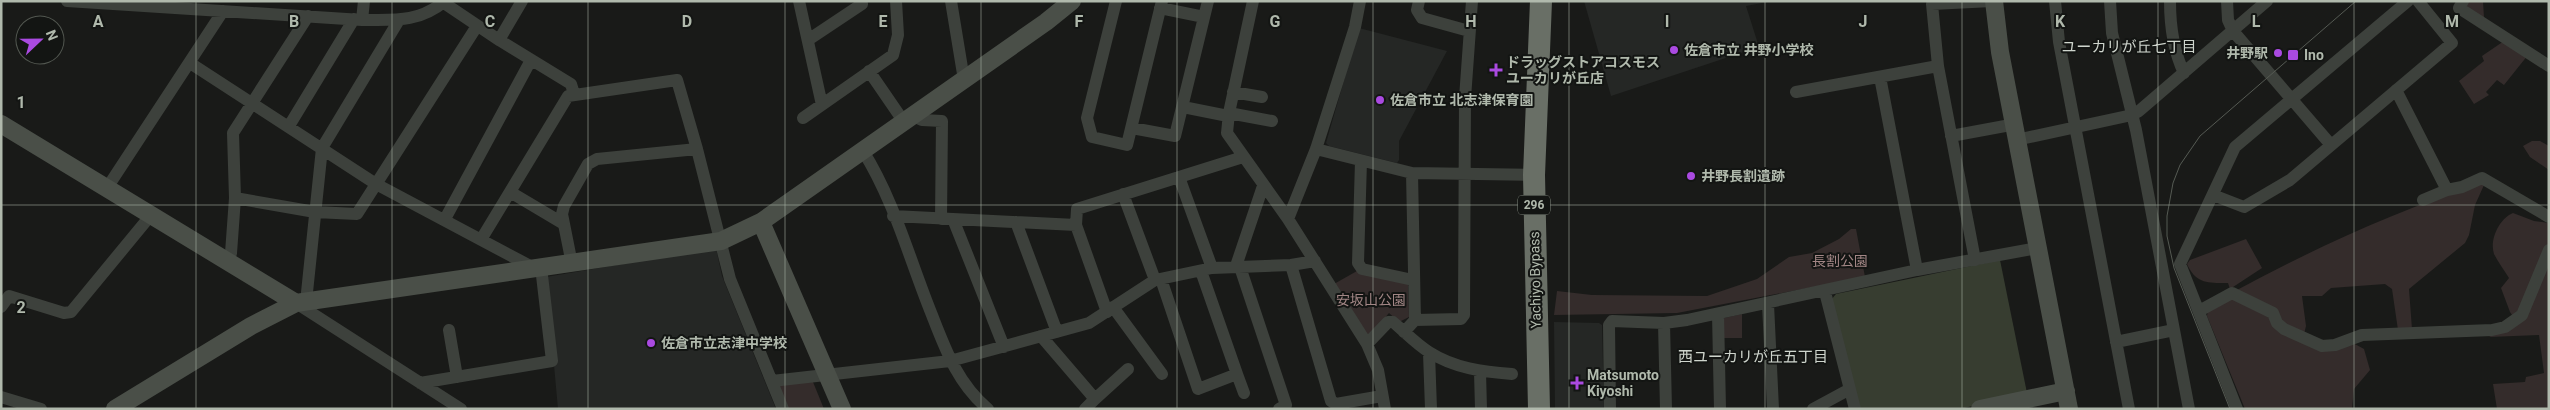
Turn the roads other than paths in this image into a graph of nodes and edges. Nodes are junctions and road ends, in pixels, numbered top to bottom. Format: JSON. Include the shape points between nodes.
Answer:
{"nodes":[{"id":1,"x":67,"y":1,"type":"edge"},
{"id":2,"x":364,"y":1,"type":"edge"},
{"id":3,"x":522,"y":1,"type":"edge"},
{"id":4,"x":799,"y":1,"type":"edge"},
{"id":5,"x":861,"y":1,"type":"edge"},
{"id":6,"x":896,"y":1,"type":"edge"},
{"id":7,"x":952,"y":1,"type":"edge"},
{"id":8,"x":1116,"y":1,"type":"edge"},
{"id":9,"x":1208,"y":1,"type":"edge"},
{"id":10,"x":1253,"y":1,"type":"edge"},
{"id":11,"x":1360,"y":1,"type":"edge"},
{"id":12,"x":1418,"y":1,"type":"edge"},
{"id":13,"x":1472,"y":1,"type":"edge"},
{"id":14,"x":1541,"y":1,"type":"edge"},
{"id":15,"x":1993,"y":1,"type":"edge"},
{"id":16,"x":2055,"y":1,"type":"edge"},
{"id":17,"x":2110,"y":1,"type":"edge"},
{"id":18,"x":2170,"y":1,"type":"edge"},
{"id":19,"x":2227,"y":1,"type":"edge"},
{"id":20,"x":2267,"y":1,"type":"edge"},
{"id":21,"x":2408,"y":1,"type":"edge"},
{"id":22,"x":2418,"y":1,"type":"edge"},
{"id":23,"x":2462,"y":1,"type":"edge"},
{"id":24,"x":443,"y":2,"type":"edge"},
{"id":25,"x":1065,"y":3,"type":"edge"},
{"id":26,"x":1161,"y":4,"type":"edge"},
{"id":27,"x":196,"y":5,"type":"edge"},
{"id":28,"x":223,"y":11,"type":"junction"},
{"id":29,"x":308,"y":16,"type":"junction"},
{"id":30,"x":1204,"y":17,"type":"junction"},
{"id":31,"x":358,"y":19,"type":"junction"},
{"id":32,"x":400,"y":20,"type":"junction"},
{"id":33,"x":477,"y":26,"type":"junction"},
{"id":34,"x":1469,"y":31,"type":"junction"},
{"id":35,"x":2233,"y":31,"type":"junction"},
{"id":36,"x":498,"y":40,"type":"junction"},
{"id":37,"x":808,"y":40,"type":"junction"},
{"id":38,"x":531,"y":60,"type":"junction"},
{"id":39,"x":190,"y":62,"type":"junction"},
{"id":40,"x":1938,"y":66,"type":"junction"},
{"id":41,"x":2549,"y":66,"type":"edge"},
{"id":42,"x":869,"y":71,"type":"junction"},
{"id":43,"x":2184,"y":73,"type":"junction"},
{"id":44,"x":1880,"y":77,"type":"junction"},
{"id":45,"x":964,"y":80,"type":"junction"},
{"id":46,"x":2396,"y":90,"type":"junction"},
{"id":47,"x":1233,"y":92,"type":"junction"},
{"id":48,"x":1796,"y":92,"type":"dead end"},
{"id":49,"x":574,"y":94,"type":"junction"},
{"id":50,"x":1262,"y":97,"type":"dead end"},
{"id":51,"x":2292,"y":99,"type":"junction"},
{"id":52,"x":253,"y":102,"type":"junction"},
{"id":53,"x":822,"y":105,"type":"junction"},
{"id":54,"x":1182,"y":107,"type":"junction"},
{"id":55,"x":1229,"y":115,"type":"junction"},
{"id":56,"x":2132,"y":115,"type":"junction"},
{"id":57,"x":803,"y":118,"type":"dead end"},
{"id":58,"x":908,"y":119,"type":"junction"},
{"id":59,"x":1272,"y":121,"type":"dead end"},
{"id":60,"x":1,"y":124,"type":"edge"},
{"id":61,"x":289,"y":126,"type":"junction"},
{"id":62,"x":2004,"y":126,"type":"dead end"},
{"id":63,"x":2076,"y":127,"type":"junction"},
{"id":64,"x":1132,"y":128,"type":"junction"},
{"id":65,"x":1951,"y":136,"type":"junction"},
{"id":66,"x":2016,"y":140,"type":"junction"},
{"id":67,"x":2331,"y":145,"type":"junction"},
{"id":68,"x":322,"y":148,"type":"junction"},
{"id":69,"x":697,"y":149,"type":"junction"},
{"id":70,"x":1316,"y":149,"type":"junction"},
{"id":71,"x":863,"y":151,"type":"junction"},
{"id":72,"x":1242,"y":157,"type":"junction"},
{"id":73,"x":1361,"y":160,"type":"junction"},
{"id":74,"x":1412,"y":173,"type":"junction"},
{"id":75,"x":1465,"y":174,"type":"junction"},
{"id":76,"x":1534,"y":174,"type":"junction"},
{"id":77,"x":1179,"y":177,"type":"junction"},
{"id":78,"x":376,"y":184,"type":"junction"},
{"id":79,"x":1263,"y":186,"type":"junction"},
{"id":80,"x":107,"y":188,"type":"junction"},
{"id":81,"x":2447,"y":190,"type":"junction"},
{"id":82,"x":510,"y":192,"type":"junction"},
{"id":83,"x":1123,"y":194,"type":"junction"},
{"id":84,"x":2213,"y":195,"type":"junction"},
{"id":85,"x":235,"y":198,"type":"junction"},
{"id":86,"x":2423,"y":200,"type":"dead end"},
{"id":87,"x":315,"y":212,"type":"junction"},
{"id":88,"x":151,"y":215,"type":"junction"},
{"id":89,"x":893,"y":216,"type":"junction"},
{"id":90,"x":2549,"y":217,"type":"edge"},
{"id":91,"x":1288,"y":218,"type":"junction"},
{"id":92,"x":445,"y":219,"type":"junction"},
{"id":93,"x":947,"y":219,"type":"junction"},
{"id":94,"x":761,"y":222,"type":"junction"},
{"id":95,"x":1016,"y":222,"type":"junction"},
{"id":96,"x":564,"y":224,"type":"junction"},
{"id":97,"x":1076,"y":225,"type":"junction"},
{"id":98,"x":482,"y":238,"type":"junction"},
{"id":99,"x":721,"y":241,"type":"junction"},
{"id":100,"x":2037,"y":248,"type":"junction"},
{"id":101,"x":2549,"y":250,"type":"edge"},
{"id":102,"x":1975,"y":260,"type":"junction"},
{"id":103,"x":1315,"y":261,"type":"junction"},
{"id":104,"x":228,"y":262,"type":"junction"},
{"id":105,"x":572,"y":264,"type":"junction"},
{"id":106,"x":1291,"y":265,"type":"junction"},
{"id":107,"x":1238,"y":267,"type":"junction"},
{"id":108,"x":538,"y":268,"type":"junction"},
{"id":109,"x":1206,"y":269,"type":"junction"},
{"id":110,"x":1918,"y":270,"type":"junction"},
{"id":111,"x":2545,"y":271,"type":"edge"},
{"id":112,"x":1158,"y":280,"type":"junction"},
{"id":113,"x":1413,"y":280,"type":"junction"},
{"id":114,"x":1825,"y":292,"type":"junction"},
{"id":115,"x":301,"y":303,"type":"junction"},
{"id":116,"x":1768,"y":304,"type":"junction"},
{"id":117,"x":1,"y":307,"type":"edge"},
{"id":118,"x":1110,"y":310,"type":"junction"},
{"id":119,"x":2199,"y":311,"type":"junction"},
{"id":120,"x":1718,"y":314,"type":"junction"},
{"id":121,"x":1414,"y":320,"type":"junction"},
{"id":122,"x":1664,"y":323,"type":"junction"},
{"id":123,"x":449,"y":330,"type":"dead end"},
{"id":124,"x":2174,"y":330,"type":"junction"},
{"id":125,"x":1057,"y":332,"type":"junction"},
{"id":126,"x":1404,"y":332,"type":"junction"},
{"id":127,"x":1041,"y":336,"type":"junction"},
{"id":128,"x":2116,"y":342,"type":"junction"},
{"id":129,"x":1367,"y":344,"type":"junction"},
{"id":130,"x":1004,"y":347,"type":"junction"},
{"id":131,"x":1429,"y":352,"type":"junction"},
{"id":132,"x":950,"y":361,"type":"junction"},
{"id":133,"x":1128,"y":369,"type":"dead end"},
{"id":134,"x":1480,"y":372,"type":"junction"},
{"id":135,"x":1162,"y":374,"type":"dead end"},
{"id":136,"x":1237,"y":374,"type":"junction"},
{"id":137,"x":1512,"y":374,"type":"dead end"},
{"id":138,"x":827,"y":375,"type":"junction"},
{"id":139,"x":458,"y":376,"type":"junction"},
{"id":140,"x":772,"y":380,"type":"junction"},
{"id":141,"x":420,"y":383,"type":"junction"},
{"id":142,"x":1850,"y":390,"type":"junction"},
{"id":143,"x":1244,"y":393,"type":"dead end"},
{"id":144,"x":1,"y":398,"type":"edge"},
{"id":145,"x":1096,"y":399,"type":"junction"},
{"id":146,"x":2067,"y":400,"type":"edge"},
{"id":147,"x":441,"y":403,"type":"edge"},
{"id":148,"x":1384,"y":403,"type":"edge"},
{"id":149,"x":133,"y":404,"type":"edge"},
{"id":150,"x":2005,"y":406,"type":"edge"},
{"id":151,"x":41,"y":409,"type":"edge"},
{"id":152,"x":114,"y":409,"type":"edge"},
{"id":153,"x":461,"y":409,"type":"edge"},
{"id":154,"x":783,"y":409,"type":"edge"},
{"id":155,"x":842,"y":409,"type":"edge"},
{"id":156,"x":988,"y":409,"type":"edge"},
{"id":157,"x":1085,"y":409,"type":"edge"},
{"id":158,"x":1279,"y":409,"type":"edge"},
{"id":159,"x":1431,"y":409,"type":"edge"},
{"id":160,"x":1481,"y":409,"type":"edge"},
{"id":161,"x":1539,"y":409,"type":"edge"},
{"id":162,"x":1610,"y":409,"type":"edge"},
{"id":163,"x":1666,"y":409,"type":"edge"},
{"id":164,"x":1720,"y":409,"type":"edge"},
{"id":165,"x":1773,"y":409,"type":"edge"},
{"id":166,"x":1813,"y":409,"type":"edge"},
{"id":167,"x":1855,"y":409,"type":"edge"},
{"id":168,"x":1980,"y":409,"type":"edge"},
{"id":169,"x":2129,"y":409,"type":"edge"},
{"id":170,"x":2189,"y":409,"type":"edge"},
{"id":171,"x":2237,"y":409,"type":"edge"}],
"edges":[{"from":1,"to":27,"type":"street"},
{"from":2,"to":31,"type":"street"},
{"from":3,"to":36,"type":"street"},
{"from":4,"to":37,"type":"street"},
{"from":5,"to":37,"type":"street","via":[[862,4]]},
{"from":6,"to":42,"type":"street","via":[[898,35],[893,55]]},
{"from":7,"to":45,"type":"street"},
{"from":8,"to":64,"type":"street","via":[[1087,118],[1092,137],[1127,145]]},
{"from":9,"to":30,"type":"street"},
{"from":10,"to":47,"type":"street"},
{"from":11,"to":70,"type":"street","via":[[1355,28]]},
{"from":12,"to":34,"type":"street","via":[[1417,10],[1422,18]]},
{"from":13,"to":34,"type":"street"},
{"from":14,"to":76,"type":"highway","name":"Yachiyo Bypass","number":"296"},
{"from":15,"to":40,"type":"street","via":[[1932,4]]},
{"from":15,"to":66,"type":"street"},
{"from":16,"to":63,"type":"street","via":[[2059,42]]},
{"from":17,"to":56,"type":"street","via":[[2112,33]]},
{"from":18,"to":43,"type":"street","via":[[2171,30]]},
{"from":19,"to":35,"type":"street","via":[[2228,20]]},
{"from":20,"to":35,"type":"street"},
{"from":21,"to":51,"type":"street"},
{"from":22,"to":46,"type":"street","via":[[2452,43]]},
{"from":23,"to":41,"type":"street","via":[[2459,8]]},
{"from":24,"to":32,"type":"street","via":[[432,12]]},
{"from":24,"to":33,"type":"street"},
{"from":25,"to":45,"type":"street"},
{"from":26,"to":30,"type":"street"},
{"from":26,"to":64,"type":"street"},
{"from":27,"to":28,"type":"street"},
{"from":28,"to":29,"type":"street"},
{"from":28,"to":39,"type":"street"},
{"from":29,"to":31,"type":"street"},
{"from":29,"to":52,"type":"street"},
{"from":30,"to":54,"type":"street"},
{"from":31,"to":32,"type":"street"},
{"from":31,"to":61,"type":"street"},
{"from":32,"to":68,"type":"street"},
{"from":33,"to":36,"type":"street"},
{"from":33,"to":78,"type":"street"},
{"from":34,"to":75,"type":"street"},
{"from":35,"to":43,"type":"street"},
{"from":35,"to":51,"type":"street"},
{"from":36,"to":38,"type":"street"},
{"from":37,"to":53,"type":"street"},
{"from":38,"to":49,"type":"street","via":[[571,84]]},
{"from":38,"to":92,"type":"street"},
{"from":39,"to":52,"type":"street"},
{"from":39,"to":80,"type":"street"},
{"from":40,"to":44,"type":"street"},
{"from":40,"to":65,"type":"street"},
{"from":42,"to":53,"type":"street"},
{"from":42,"to":58,"type":"street"},
{"from":43,"to":56,"type":"street"},
{"from":44,"to":48,"type":"street"},
{"from":44,"to":110,"type":"street"},
{"from":45,"to":58,"type":"street"},
{"from":46,"to":67,"type":"street"},
{"from":46,"to":81,"type":"street"},
{"from":47,"to":50,"type":"street"},
{"from":47,"to":55,"type":"street"},
{"from":49,"to":69,"type":"street","via":[[677,80]]},
{"from":49,"to":82,"type":"street","via":[[568,96]]},
{"from":51,"to":67,"type":"street"},
{"from":51,"to":84,"type":"street","via":[[2235,147]]},
{"from":52,"to":61,"type":"street"},
{"from":52,"to":85,"type":"street","via":[[233,133]]},
{"from":53,"to":57,"type":"street"},
{"from":54,"to":55,"type":"street"},
{"from":54,"to":64,"type":"street","via":[[1175,136]]},
{"from":55,"to":59,"type":"street"},
{"from":55,"to":72,"type":"street","via":[[1227,133]]},
{"from":56,"to":63,"type":"street"},
{"from":56,"to":124,"type":"street"},
{"from":58,"to":71,"type":"street"},
{"from":58,"to":93,"type":"street","via":[[942,121]]},
{"from":60,"to":80,"type":"street"},
{"from":61,"to":68,"type":"street"},
{"from":62,"to":65,"type":"street"},
{"from":63,"to":66,"type":"street"},
{"from":63,"to":128,"type":"street"},
{"from":65,"to":102,"type":"street"},
{"from":66,"to":100,"type":"street"},
{"from":67,"to":84,"type":"street","via":[[2290,180],[2244,207]]},
{"from":68,"to":78,"type":"street"},
{"from":68,"to":87,"type":"street"},
{"from":69,"to":96,"type":"street","via":[[597,159],[588,164],[564,206]]},
{"from":69,"to":99,"type":"street"},
{"from":70,"to":73,"type":"street"},
{"from":70,"to":91,"type":"street"},
{"from":71,"to":89,"type":"street"},
{"from":71,"to":94,"type":"street"},
{"from":72,"to":77,"type":"street"},
{"from":72,"to":79,"type":"street"},
{"from":73,"to":74,"type":"street"},
{"from":73,"to":113,"type":"street","via":[[1358,264],[1362,270]]},
{"from":74,"to":75,"type":"street"},
{"from":74,"to":113,"type":"street"},
{"from":75,"to":76,"type":"street"},
{"from":75,"to":121,"type":"street","via":[[1464,315],[1462,319]]},
{"from":76,"to":161,"type":"highway","name":"Yachiyo Bypass","number":"296"},
{"from":77,"to":83,"type":"street"},
{"from":77,"to":109,"type":"street"},
{"from":78,"to":87,"type":"street","via":[[357,214]]},
{"from":78,"to":92,"type":"street"},
{"from":79,"to":91,"type":"street"},
{"from":79,"to":107,"type":"street"},
{"from":80,"to":88,"type":"street"},
{"from":81,"to":86,"type":"street"},
{"from":81,"to":90,"type":"street","via":[[2482,178]]},
{"from":82,"to":96,"type":"street"},
{"from":82,"to":98,"type":"street"},
{"from":83,"to":97,"type":"street","via":[[1077,209]]},
{"from":83,"to":112,"type":"street"},
{"from":84,"to":119,"type":"street","via":[[2180,264]]},
{"from":85,"to":87,"type":"street"},
{"from":85,"to":104,"type":"street"},
{"from":87,"to":115,"type":"street"},
{"from":88,"to":104,"type":"street"},
{"from":88,"to":117,"type":"street","via":[[71,312],[64,314],[10,296]]},
{"from":89,"to":93,"type":"street"},
{"from":89,"to":132,"type":"street"},
{"from":91,"to":103,"type":"street"},
{"from":92,"to":98,"type":"street"},
{"from":93,"to":95,"type":"street"},
{"from":93,"to":130,"type":"street"},
{"from":94,"to":99,"type":"street"},
{"from":94,"to":138,"type":"street"},
{"from":95,"to":97,"type":"street"},
{"from":95,"to":125,"type":"street"},
{"from":96,"to":105,"type":"street"},
{"from":97,"to":118,"type":"street"},
{"from":98,"to":108,"type":"street"},
{"from":99,"to":105,"type":"street"},
{"from":99,"to":140,"type":"street","via":[[730,280]]},
{"from":100,"to":102,"type":"street"},
{"from":100,"to":146,"type":"street"},
{"from":101,"to":111,"type":"street"},
{"from":102,"to":110,"type":"street"},
{"from":103,"to":106,"type":"street"},
{"from":103,"to":129,"type":"street"},
{"from":104,"to":115,"type":"street"},
{"from":105,"to":108,"type":"street"},
{"from":106,"to":107,"type":"street"},
{"from":106,"to":148,"type":"street","via":[[1331,401],[1336,404]]},
{"from":107,"to":109,"type":"street"},
{"from":107,"to":158,"type":"street","via":[[1286,405]]},
{"from":108,"to":115,"type":"street"},
{"from":108,"to":139,"type":"street","via":[[552,360]]},
{"from":109,"to":112,"type":"street"},
{"from":109,"to":136,"type":"street"},
{"from":110,"to":114,"type":"street"},
{"from":111,"to":119,"type":"street","via":[[2522,316],[2505,327],[2492,330],[2362,335],[2322,346],[2284,329],[2273,313],[2232,293]]},
{"from":112,"to":118,"type":"street"},
{"from":112,"to":136,"type":"street","via":[[1198,389]]},
{"from":113,"to":121,"type":"street"},
{"from":114,"to":116,"type":"street"},
{"from":114,"to":142,"type":"street"},
{"from":115,"to":141,"type":"street"},
{"from":115,"to":149,"type":"street","via":[[252,326]]},
{"from":116,"to":120,"type":"street"},
{"from":116,"to":165,"type":"street"},
{"from":118,"to":125,"type":"street","via":[[1089,323]]},
{"from":118,"to":135,"type":"street"},
{"from":119,"to":171,"type":"street"},
{"from":120,"to":122,"type":"street"},
{"from":120,"to":164,"type":"street"},
{"from":121,"to":126,"type":"street"},
{"from":122,"to":162,"type":"street","via":[[1612,321],[1609,325]]},
{"from":122,"to":163,"type":"street"},
{"from":123,"to":139,"type":"street"},
{"from":124,"to":128,"type":"street"},
{"from":124,"to":170,"type":"street"},
{"from":125,"to":127,"type":"street"},
{"from":126,"to":129,"type":"street","via":[[1393,322],[1388,322]]},
{"from":126,"to":131,"type":"street"},
{"from":127,"to":130,"type":"street"},
{"from":127,"to":145,"type":"street"},
{"from":128,"to":169,"type":"street"},
{"from":129,"to":148,"type":"street","via":[[1378,370]]},
{"from":130,"to":132,"type":"street"},
{"from":131,"to":134,"type":"street"},
{"from":131,"to":159,"type":"street"},
{"from":132,"to":138,"type":"street"},
{"from":132,"to":156,"type":"street","via":[[968,390]]},
{"from":133,"to":145,"type":"street"},
{"from":134,"to":137,"type":"street"},
{"from":134,"to":160,"type":"street"},
{"from":136,"to":143,"type":"street"},
{"from":138,"to":140,"type":"street"},
{"from":138,"to":155,"type":"street"},
{"from":139,"to":141,"type":"street"},
{"from":140,"to":154,"type":"street"},
{"from":141,"to":147,"type":"street"},
{"from":142,"to":166,"type":"street"},
{"from":142,"to":167,"type":"street"},
{"from":144,"to":151,"type":"street"},
{"from":145,"to":157,"type":"street"},
{"from":146,"to":150,"type":"street"},
{"from":147,"to":153,"type":"street"},
{"from":149,"to":152,"type":"street"},
{"from":150,"to":168,"type":"street"}]}
